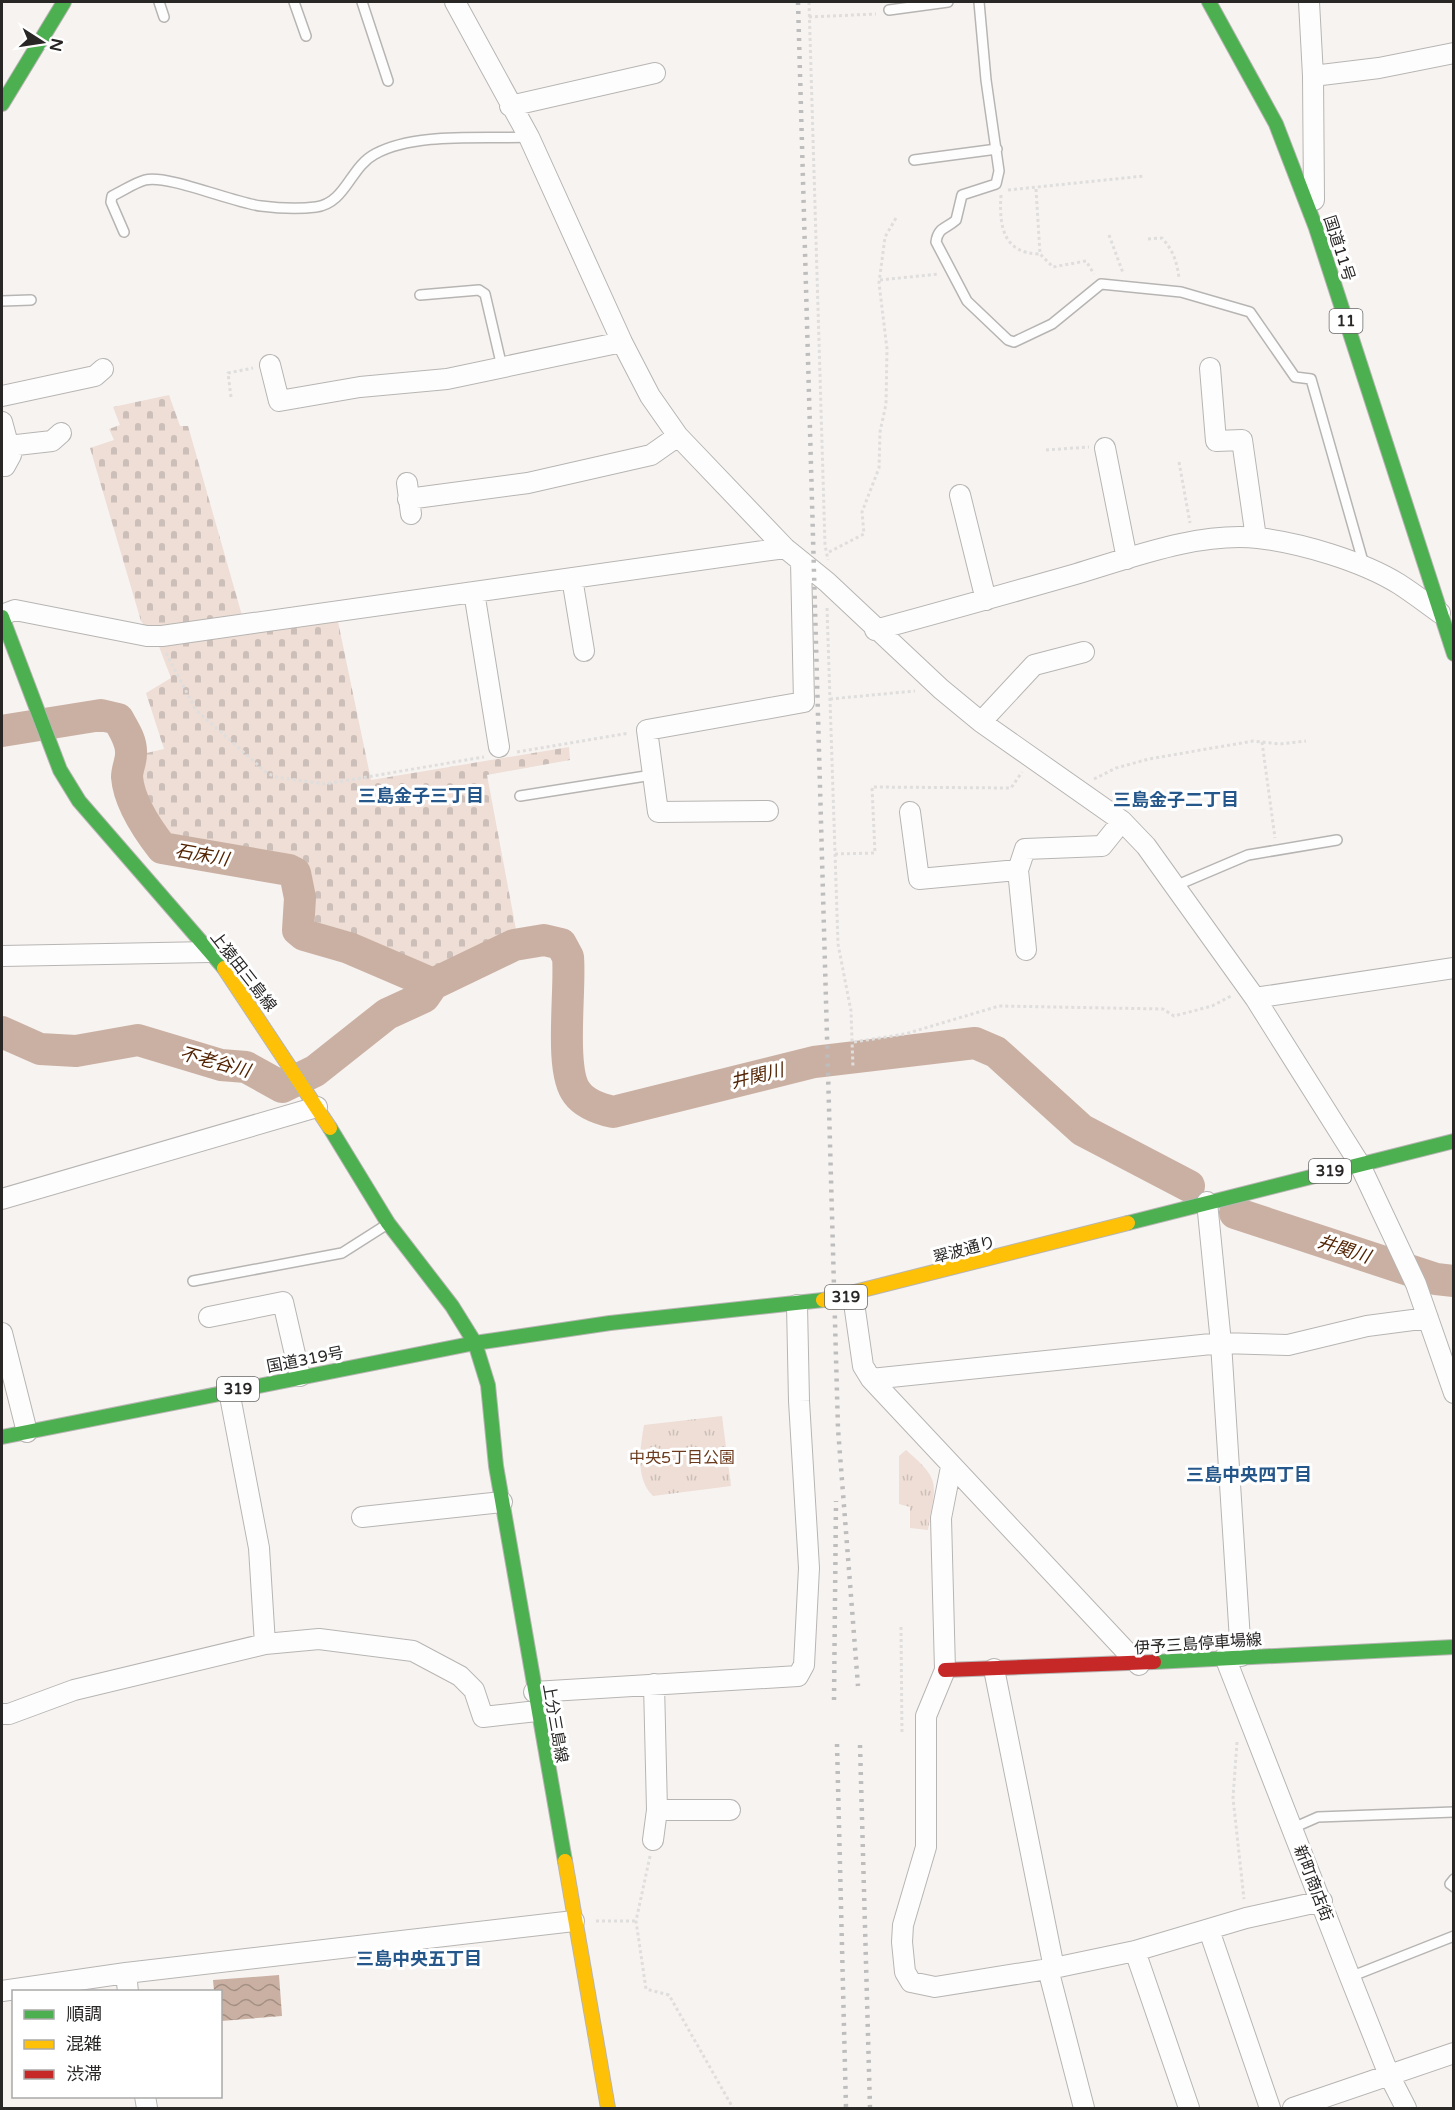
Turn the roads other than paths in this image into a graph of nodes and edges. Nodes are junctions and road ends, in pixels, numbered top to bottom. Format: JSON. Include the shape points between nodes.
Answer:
{"nodes":[{"id":1,"x":64,"y":2,"type":"edge"},
{"id":2,"x":159,"y":2,"type":"edge"},
{"id":3,"x":294,"y":2,"type":"edge"},
{"id":4,"x":362,"y":2,"type":"edge"},
{"id":5,"x":948,"y":2,"type":"edge"},
{"id":6,"x":979,"y":2,"type":"edge"},
{"id":7,"x":1209,"y":2,"type":"edge"},
{"id":8,"x":1309,"y":2,"type":"edge"},
{"id":9,"x":459,"y":3,"type":"edge"},
{"id":10,"x":889,"y":10,"type":"road end"},
{"id":11,"x":164,"y":17,"type":"dead end"},
{"id":12,"x":306,"y":36,"type":"dead end"},
{"id":13,"x":1454,"y":53,"type":"edge"},
{"id":14,"x":655,"y":74,"type":"dead end"},
{"id":15,"x":1313,"y":76,"type":"junction"},
{"id":16,"x":388,"y":81,"type":"dead end"},
{"id":17,"x":2,"y":104,"type":"edge"},
{"id":18,"x":510,"y":106,"type":"junction"},
{"id":19,"x":529,"y":137,"type":"junction"},
{"id":20,"x":997,"y":149,"type":"junction"},
{"id":21,"x":914,"y":160,"type":"dead end"},
{"id":22,"x":1316,"y":228,"type":"junction"},
{"id":23,"x":124,"y":232,"type":"dead end"},
{"id":24,"x":420,"y":295,"type":"dead end"},
{"id":25,"x":31,"y":300,"type":"dead end"},
{"id":26,"x":2,"y":301,"type":"edge"},
{"id":27,"x":622,"y":342,"type":"junction"},
{"id":28,"x":270,"y":365,"type":"road end"},
{"id":29,"x":502,"y":367,"type":"junction"},
{"id":30,"x":1210,"y":368,"type":"dead end"},
{"id":31,"x":103,"y":369,"type":"dead end"},
{"id":32,"x":2,"y":396,"type":"edge"},
{"id":33,"x":2,"y":422,"type":"edge"},
{"id":34,"x":61,"y":433,"type":"dead end"},
{"id":35,"x":678,"y":436,"type":"junction"},
{"id":36,"x":8,"y":446,"type":"junction"},
{"id":37,"x":1105,"y":448,"type":"road end"},
{"id":38,"x":2,"y":466,"type":"edge"},
{"id":39,"x":960,"y":495,"type":"dead end"},
{"id":40,"x":409,"y":499,"type":"dead end"},
{"id":41,"x":1256,"y":538,"type":"junction"},
{"id":42,"x":785,"y":548,"type":"junction"},
{"id":43,"x":1127,"y":559,"type":"junction"},
{"id":44,"x":801,"y":561,"type":"junction"},
{"id":45,"x":1365,"y":567,"type":"junction"},
{"id":46,"x":572,"y":578,"type":"junction"},
{"id":47,"x":474,"y":592,"type":"junction"},
{"id":48,"x":986,"y":600,"type":"junction"},
{"id":49,"x":1440,"y":613,"type":"junction"},
{"id":50,"x":2,"y":616,"type":"edge"},
{"id":51,"x":875,"y":630,"type":"junction"},
{"id":52,"x":584,"y":651,"type":"dead end"},
{"id":53,"x":1084,"y":652,"type":"dead end"},
{"id":54,"x":1454,"y":654,"type":"edge"},
{"id":55,"x":981,"y":722,"type":"junction"},
{"id":56,"x":500,"y":752,"type":"road end"},
{"id":57,"x":652,"y":775,"type":"junction"},
{"id":58,"x":520,"y":796,"type":"dead end"},
{"id":59,"x":768,"y":812,"type":"dead end"},
{"id":60,"x":910,"y":812,"type":"dead end"},
{"id":61,"x":1122,"y":822,"type":"junction"},
{"id":62,"x":1337,"y":840,"type":"dead end"},
{"id":63,"x":1018,"y":870,"type":"junction"},
{"id":64,"x":1175,"y":886,"type":"junction"},
{"id":65,"x":1026,"y":950,"type":"dead end"},
{"id":66,"x":210,"y":952,"type":"junction"},
{"id":67,"x":2,"y":956,"type":"edge"},
{"id":68,"x":1454,"y":968,"type":"edge"},
{"id":69,"x":1250,"y":992,"type":"junction"},
{"id":70,"x":317,"y":1107,"type":"junction"},
{"id":71,"x":1454,"y":1141,"type":"edge"},
{"id":72,"x":1359,"y":1163,"type":"junction"},
{"id":73,"x":2,"y":1200,"type":"edge"},
{"id":74,"x":1207,"y":1202,"type":"junction"},
{"id":75,"x":388,"y":1223,"type":"junction"},
{"id":76,"x":193,"y":1281,"type":"dead end"},
{"id":77,"x":853,"y":1296,"type":"junction"},
{"id":78,"x":797,"y":1305,"type":"junction"},
{"id":79,"x":209,"y":1317,"type":"dead end"},
{"id":80,"x":1428,"y":1318,"type":"junction"},
{"id":81,"x":2,"y":1333,"type":"edge"},
{"id":82,"x":475,"y":1343,"type":"junction"},
{"id":83,"x":1221,"y":1343,"type":"junction"},
{"id":84,"x":300,"y":1376,"type":"junction"},
{"id":85,"x":871,"y":1379,"type":"junction"},
{"id":86,"x":229,"y":1391,"type":"junction"},
{"id":87,"x":1454,"y":1393,"type":"edge"},
{"id":88,"x":27,"y":1432,"type":"junction"},
{"id":89,"x":2,"y":1437,"type":"edge"},
{"id":90,"x":951,"y":1467,"type":"junction"},
{"id":91,"x":502,"y":1502,"type":"junction"},
{"id":92,"x":362,"y":1517,"type":"dead end"},
{"id":93,"x":265,"y":1644,"type":"junction"},
{"id":94,"x":1454,"y":1647,"type":"edge"},
{"id":95,"x":1233,"y":1657,"type":"junction"},
{"id":96,"x":1139,"y":1665,"type":"junction"},
{"id":97,"x":994,"y":1669,"type":"junction"},
{"id":98,"x":945,"y":1670,"type":"junction"},
{"id":99,"x":654,"y":1684,"type":"junction"},
{"id":100,"x":536,"y":1701,"type":"junction"},
{"id":101,"x":2,"y":1714,"type":"edge"},
{"id":102,"x":657,"y":1810,"type":"junction"},
{"id":103,"x":730,"y":1810,"type":"dead end"},
{"id":104,"x":1454,"y":1812,"type":"edge"},
{"id":105,"x":1293,"y":1828,"type":"junction"},
{"id":106,"x":653,"y":1840,"type":"road end"},
{"id":107,"x":1454,"y":1879,"type":"edge"},
{"id":108,"x":1454,"y":1887,"type":"edge"},
{"id":109,"x":1322,"y":1901,"type":"junction"},
{"id":110,"x":574,"y":1921,"type":"junction"},
{"id":111,"x":1209,"y":1930,"type":"junction"},
{"id":112,"x":1454,"y":1936,"type":"edge"},
{"id":113,"x":1135,"y":1951,"type":"junction"},
{"id":114,"x":1051,"y":1969,"type":"junction"},
{"id":115,"x":1350,"y":1977,"type":"junction"},
{"id":116,"x":127,"y":1982,"type":"edge"},
{"id":117,"x":27,"y":1990,"type":"edge"},
{"id":118,"x":1454,"y":2053,"type":"edge"},
{"id":119,"x":1389,"y":2075,"type":"junction"},
{"id":120,"x":608,"y":2109,"type":"edge"},
{"id":121,"x":1084,"y":2109,"type":"edge"},
{"id":122,"x":1189,"y":2109,"type":"edge"},
{"id":123,"x":1270,"y":2109,"type":"edge"},
{"id":124,"x":1293,"y":2109,"type":"edge"},
{"id":125,"x":1406,"y":2109,"type":"edge"}],
"edges":[{"from":1,"to":17,"type":"main road"},
{"from":2,"to":11,"type":"lane"},
{"from":3,"to":12,"type":"lane"},
{"from":4,"to":16,"type":"lane"},
{"from":5,"to":10,"type":"lane"},
{"from":6,"to":20,"type":"lane"},
{"from":7,"to":22,"type":"main road","name":"国道11号","number":"11","via":[[1276,124]]},
{"from":8,"to":15,"type":"street"},
{"from":9,"to":18,"type":"street"},
{"from":13,"to":15,"type":"street"},
{"from":14,"to":18,"type":"street"},
{"from":15,"to":22,"type":"street"},
{"from":18,"to":19,"type":"street"},
{"from":19,"to":23,"type":"lane","via":[[422,141],[396,146],[360,164],[338,198],[316,207],[260,206],[147,179],[112,196]]},
{"from":19,"to":27,"type":"street"},
{"from":20,"to":21,"type":"lane"},
{"from":20,"to":45,"type":"lane","via":[[996,184],[962,195],[956,220],[937,234],[936,242],[966,301],[1014,342],[1052,324],[1101,284],[1181,292],[1250,312],[1295,377],[1311,379]]},
{"from":22,"to":49,"type":"main road","name":"国道11号","number":"11"},
{"from":24,"to":29,"type":"lane","via":[[479,290],[485,294]]},
{"from":25,"to":26,"type":"lane"},
{"from":27,"to":29,"type":"street"},
{"from":27,"to":35,"type":"street","via":[[650,396]]},
{"from":28,"to":29,"type":"street","via":[[279,401],[360,387],[447,379]]},
{"from":30,"to":41,"type":"street","via":[[1216,441],[1242,440]]},
{"from":31,"to":32,"type":"street","via":[[95,376]]},
{"from":33,"to":36,"type":"street"},
{"from":34,"to":36,"type":"street","via":[[52,441]]},
{"from":35,"to":40,"type":"street","via":[[651,455],[528,483]]},
{"from":35,"to":42,"type":"street"},
{"from":36,"to":38,"type":"street","via":[[10,455]]},
{"from":37,"to":43,"type":"street"},
{"from":39,"to":48,"type":"street"},
{"from":41,"to":43,"type":"street","via":[[1194,542]]},
{"from":41,"to":45,"type":"street"},
{"from":42,"to":44,"type":"street"},
{"from":42,"to":46,"type":"street"},
{"from":43,"to":48,"type":"street"},
{"from":44,"to":51,"type":"street"},
{"from":44,"to":57,"type":"street","via":[[804,702],[647,730]]},
{"from":45,"to":49,"type":"street","via":[[1399,584]]},
{"from":46,"to":47,"type":"street"},
{"from":46,"to":52,"type":"street"},
{"from":47,"to":50,"type":"street","via":[[162,636],[15,610]]},
{"from":47,"to":56,"type":"street"},
{"from":48,"to":51,"type":"street"},
{"from":49,"to":54,"type":"main road","name":"国道11号","number":"11"},
{"from":50,"to":66,"type":"main road","name":"上猿田三島線","via":[[60,770],[79,801]]},
{"from":51,"to":55,"type":"street"},
{"from":53,"to":55,"type":"street","via":[[1034,665]]},
{"from":55,"to":61,"type":"street"},
{"from":57,"to":58,"type":"lane"},
{"from":57,"to":59,"type":"street","via":[[658,812]]},
{"from":60,"to":63,"type":"street","via":[[919,879]]},
{"from":61,"to":63,"type":"street","via":[[1102,846],[1025,849]]},
{"from":61,"to":64,"type":"street","via":[[1146,846]]},
{"from":62,"to":64,"type":"lane","via":[[1248,855]]},
{"from":63,"to":65,"type":"street"},
{"from":64,"to":69,"type":"street"},
{"from":66,"to":67,"type":"street"},
{"from":66,"to":70,"type":"main road","name":"上猿田三島線","via":[[230,975]]},
{"from":68,"to":69,"type":"street"},
{"from":69,"to":72,"type":"street"},
{"from":70,"to":73,"type":"street"},
{"from":70,"to":75,"type":"main road","name":"上猿田三島線"},
{"from":71,"to":72,"type":"main road","name":"翠波通り","number":"319"},
{"from":72,"to":74,"type":"main road","name":"翠波通り","number":"319"},
{"from":72,"to":80,"type":"street"},
{"from":74,"to":77,"type":"main road","name":"翠波通り","number":"319"},
{"from":74,"to":83,"type":"street","name":"新町商店街"},
{"from":75,"to":76,"type":"lane","via":[[342,1253]]},
{"from":75,"to":82,"type":"main road","name":"上猿田三島線","via":[[416,1256]]},
{"from":77,"to":78,"type":"main road","name":"翠波通り","number":"319"},
{"from":77,"to":85,"type":"street","via":[[863,1366]]},
{"from":78,"to":82,"type":"main road","name":"翠波通り","number":"319","via":[[610,1323]]},
{"from":78,"to":99,"type":"street","via":[[809,1569],[804,1665],[798,1676]]},
{"from":79,"to":84,"type":"street","via":[[283,1302]]},
{"from":80,"to":83,"type":"street","via":[[1367,1326],[1288,1345]]},
{"from":80,"to":87,"type":"street"},
{"from":81,"to":88,"type":"street"},
{"from":82,"to":84,"type":"main road","name":"国道319号","number":"319"},
{"from":82,"to":91,"type":"main road","name":"上分三島線","via":[[488,1385]]},
{"from":83,"to":85,"type":"street"},
{"from":83,"to":95,"type":"street","name":"新町商店街"},
{"from":84,"to":86,"type":"main road","name":"国道319号","number":"319"},
{"from":85,"to":90,"type":"street"},
{"from":86,"to":88,"type":"main road","name":"国道319号","number":"319"},
{"from":86,"to":93,"type":"street","via":[[259,1548]]},
{"from":88,"to":89,"type":"main road","name":"国道319号","number":"319"},
{"from":90,"to":96,"type":"street"},
{"from":90,"to":98,"type":"street","via":[[941,1518]]},
{"from":91,"to":92,"type":"street"},
{"from":91,"to":100,"type":"main road","name":"上分三島線"},
{"from":93,"to":100,"type":"street","via":[[319,1639],[413,1652],[460,1676],[474,1690],[483,1717]]},
{"from":93,"to":101,"type":"street","via":[[74,1690]]},
{"from":94,"to":95,"type":"main road","name":"伊予三島停車場線"},
{"from":95,"to":96,"type":"main road","name":"伊予三島停車場線"},
{"from":95,"to":105,"type":"street","name":"新町商店街"},
{"from":96,"to":97,"type":"main road","name":"伊予三島停車場線"},
{"from":97,"to":98,"type":"main road","name":"伊予三島停車場線"},
{"from":97,"to":114,"type":"street"},
{"from":98,"to":114,"type":"street","via":[[926,1716],[926,1847],[903,1925],[905,1972],[910,1982],[935,1987]]},
{"from":99,"to":100,"type":"street"},
{"from":99,"to":102,"type":"street"},
{"from":100,"to":110,"type":"main road","name":"上分三島線"},
{"from":102,"to":103,"type":"street"},
{"from":102,"to":106,"type":"street"},
{"from":104,"to":105,"type":"lane","via":[[1318,1817]]},
{"from":105,"to":109,"type":"street","name":"新町商店街"},
{"from":107,"to":108,"type":"lane","via":[[1450,1884]]},
{"from":109,"to":111,"type":"street"},
{"from":109,"to":115,"type":"street","name":"新町商店街"},
{"from":110,"to":116,"type":"street"},
{"from":110,"to":120,"type":"main road","name":"上分三島線"},
{"from":111,"to":113,"type":"street"},
{"from":111,"to":123,"type":"street"},
{"from":112,"to":115,"type":"lane"},
{"from":113,"to":114,"type":"street"},
{"from":113,"to":122,"type":"street"},
{"from":114,"to":121,"type":"street"},
{"from":115,"to":119,"type":"street","name":"新町商店街"},
{"from":116,"to":117,"type":"street"},
{"from":118,"to":119,"type":"street"},
{"from":119,"to":124,"type":"street"},
{"from":119,"to":125,"type":"street","name":"新町商店街"}]}
